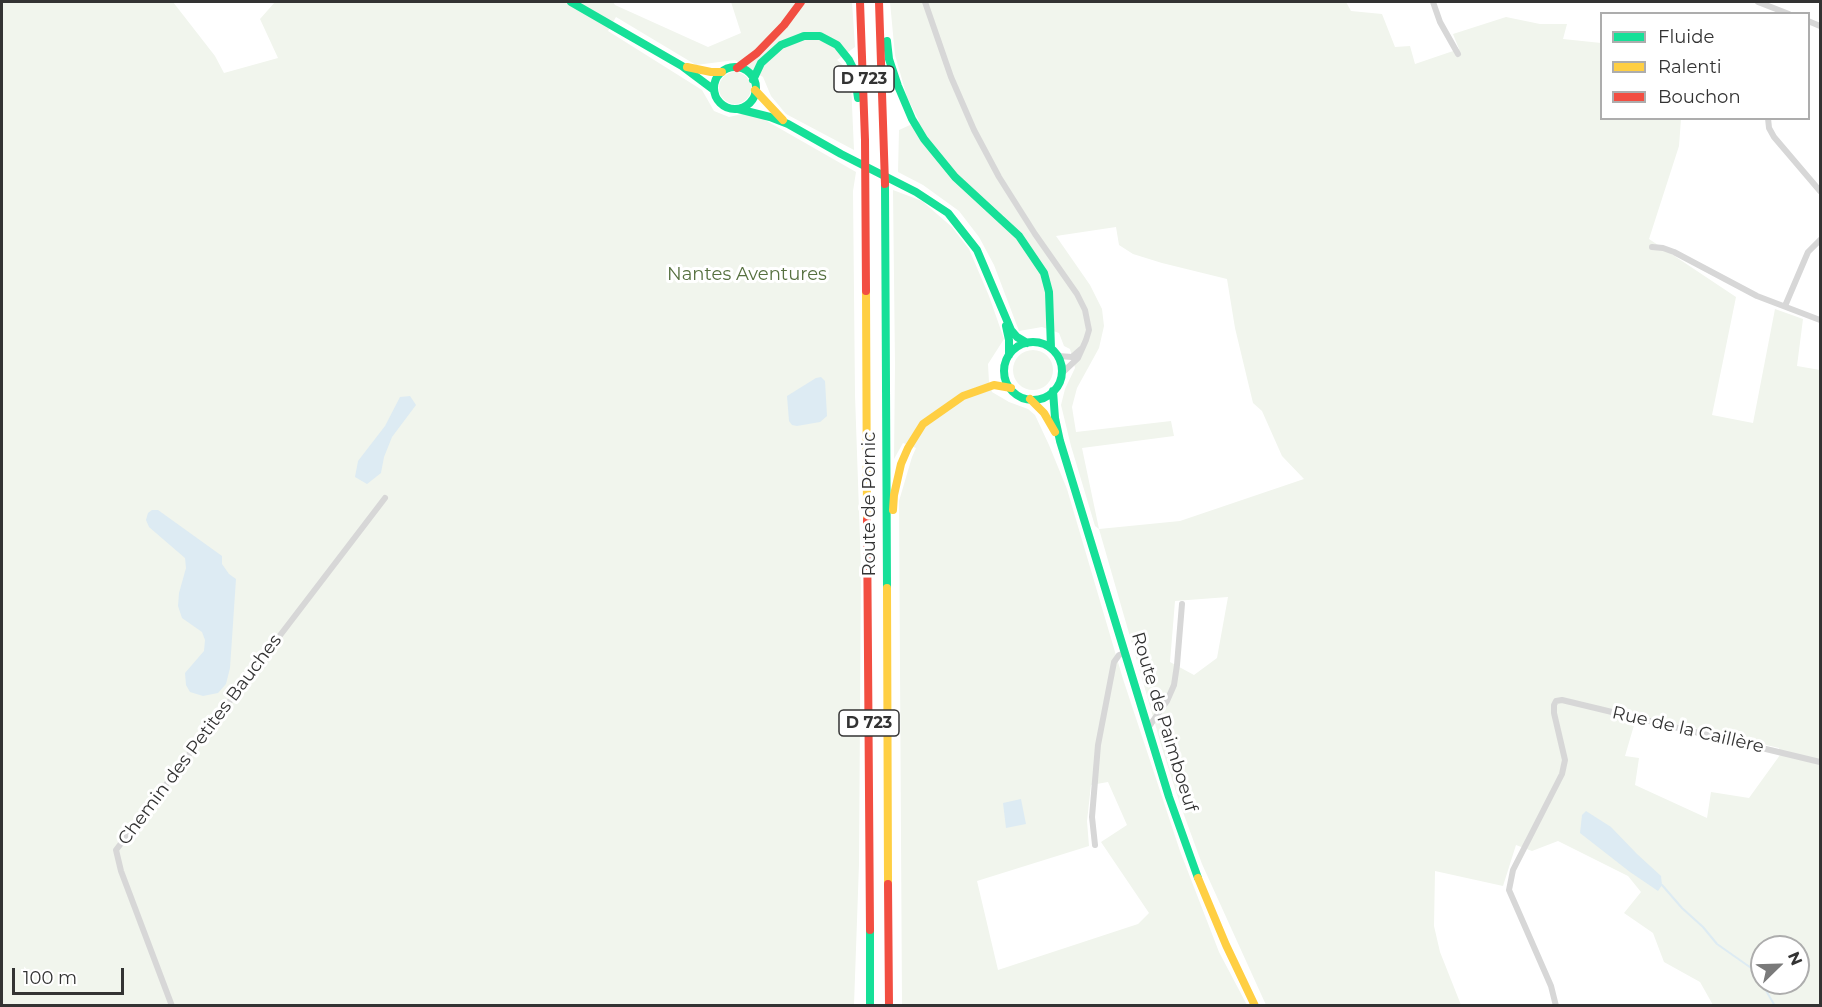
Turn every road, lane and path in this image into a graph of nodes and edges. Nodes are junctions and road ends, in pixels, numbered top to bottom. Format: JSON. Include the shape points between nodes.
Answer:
{"nodes":[{"id":1,"x":571,"y":2,"type":"edge"},
{"id":2,"x":801,"y":2,"type":"edge"},
{"id":3,"x":860,"y":2,"type":"edge"},
{"id":4,"x":925,"y":2,"type":"edge"},
{"id":5,"x":1433,"y":2,"type":"edge"},
{"id":6,"x":1758,"y":2,"type":"edge"},
{"id":7,"x":879,"y":6,"type":"edge"},
{"id":8,"x":1784,"y":12,"type":"edge"},
{"id":9,"x":1458,"y":54,"type":"dead end"},
{"id":10,"x":682,"y":66,"type":"junction"},
{"id":11,"x":737,"y":68,"type":"junction"},
{"id":12,"x":722,"y":72,"type":"junction"},
{"id":13,"x":753,"y":80,"type":"junction"},
{"id":14,"x":714,"y":90,"type":"junction"},
{"id":15,"x":755,"y":90,"type":"junction"},
{"id":16,"x":738,"y":109,"type":"junction"},
{"id":17,"x":1768,"y":120,"type":"edge"},
{"id":18,"x":788,"y":124,"type":"junction"},
{"id":19,"x":865,"y":156,"type":"junction"},
{"id":20,"x":1821,"y":191,"type":"edge"},
{"id":21,"x":1821,"y":240,"type":"edge"},
{"id":22,"x":1652,"y":248,"type":"dead end"},
{"id":23,"x":1785,"y":306,"type":"junction"},
{"id":24,"x":1003,"y":313,"type":"junction"},
{"id":25,"x":1821,"y":320,"type":"edge"},
{"id":26,"x":1027,"y":343,"type":"junction"},
{"id":27,"x":1051,"y":348,"type":"junction"},
{"id":28,"x":1082,"y":349,"type":"junction"},
{"id":29,"x":1009,"y":355,"type":"junction"},
{"id":30,"x":1058,"y":356,"type":"junction"},
{"id":31,"x":1061,"y":374,"type":"junction"},
{"id":32,"x":1011,"y":388,"type":"junction"},
{"id":33,"x":1053,"y":391,"type":"junction"},
{"id":34,"x":1030,"y":399,"type":"junction"},
{"id":35,"x":1060,"y":441,"type":"junction"},
{"id":36,"x":384,"y":498,"type":"dead end"},
{"id":37,"x":887,"y":538,"type":"junction"},
{"id":38,"x":1182,"y":604,"type":"dead end"},
{"id":39,"x":1125,"y":653,"type":"junction"},
{"id":40,"x":1148,"y":728,"type":"junction"},
{"id":41,"x":1821,"y":762,"type":"edge"},
{"id":42,"x":1095,"y":845,"type":"dead end"},
{"id":43,"x":172,"y":1005,"type":"edge"},
{"id":44,"x":870,"y":1005,"type":"edge"},
{"id":45,"x":889,"y":1005,"type":"edge"},
{"id":46,"x":1255,"y":1005,"type":"edge"},
{"id":47,"x":1556,"y":1005,"type":"edge"}],
"edges":[{"from":1,"to":10,"type":"main road"},
{"from":2,"to":11,"type":"main road","via":[[757,53]]},
{"from":3,"to":19,"type":"main road","name":"Route de Pornic","number":"D 723"},
{"from":4,"to":28,"type":"street","via":[[974,130],[999,177],[1085,310],[1089,330]]},
{"from":5,"to":9,"type":"street"},
{"from":6,"to":8,"type":"street"},
{"from":7,"to":27,"type":"main road","via":[[892,70],[924,139],[955,177],[1019,236],[1041,267],[1049,292]]},
{"from":7,"to":37,"type":"main road","name":"Route de Pornic","number":"D 723","via":[[885,168]]},
{"from":10,"to":12,"type":"main road"},
{"from":10,"to":14,"type":"main road"},
{"from":11,"to":12,"type":"main road"},
{"from":11,"to":13,"type":"main road"},
{"from":12,"to":14,"type":"main road"},
{"from":13,"to":15,"type":"main road"},
{"from":13,"to":19,"type":"main road","via":[[761,63],[798,37],[820,36],[837,45],[854,70],[859,138]]},
{"from":14,"to":16,"type":"main road","via":[[722,105]]},
{"from":15,"to":16,"type":"main road","via":[[752,100]]},
{"from":15,"to":18,"type":"main road"},
{"from":16,"to":18,"type":"main road"},
{"from":17,"to":20,"type":"street","via":[[1774,137]]},
{"from":18,"to":24,"type":"main road","via":[[948,213],[983,262]]},
{"from":19,"to":44,"type":"main road","name":"Route de Pornic","number":"D 723"},
{"from":21,"to":23,"type":"street","via":[[1808,252]]},
{"from":22,"to":23,"type":"street","via":[[1674,252],[1757,296]]},
{"from":23,"to":25,"type":"street"},
{"from":24,"to":26,"type":"main road","via":[[1017,337]]},
{"from":24,"to":29,"type":"main road"},
{"from":26,"to":27,"type":"main road"},
{"from":26,"to":29,"type":"main road"},
{"from":27,"to":30,"type":"main road"},
{"from":28,"to":30,"type":"street","via":[[1072,357]]},
{"from":28,"to":31,"type":"street"},
{"from":29,"to":32,"type":"main road","via":[[1005,371]]},
{"from":30,"to":31,"type":"main road"},
{"from":31,"to":33,"type":"main road"},
{"from":32,"to":34,"type":"main road"},
{"from":32,"to":37,"type":"main road","via":[[994,385],[963,396],[923,423],[901,464]]},
{"from":33,"to":34,"type":"main road","via":[[1043,398]]},
{"from":33,"to":35,"type":"main road","name":"Route de Paimboeuf"},
{"from":34,"to":35,"type":"main road","name":"Route de Paimboeuf","via":[[1044,413]]},
{"from":35,"to":39,"type":"main road","name":"Route de Paimboeuf"},
{"from":36,"to":43,"type":"street","name":"Chemin des Petites Bauches","via":[[116,850]]},
{"from":37,"to":45,"type":"main road","name":"Route de Pornic","number":"D 723"},
{"from":38,"to":40,"type":"street","via":[[1173,685]]},
{"from":39,"to":40,"type":"main road","name":"Route de Paimboeuf"},
{"from":39,"to":42,"type":"street","via":[[1114,662],[1098,745],[1092,817]]},
{"from":40,"to":46,"type":"main road","name":"Route de Paimboeuf","via":[[1200,883]]},
{"from":41,"to":47,"type":"street","name":"Rue de la Caillère","via":[[1556,701],[1554,713],[1565,760],[1562,774],[1513,870],[1509,890]]}]}
